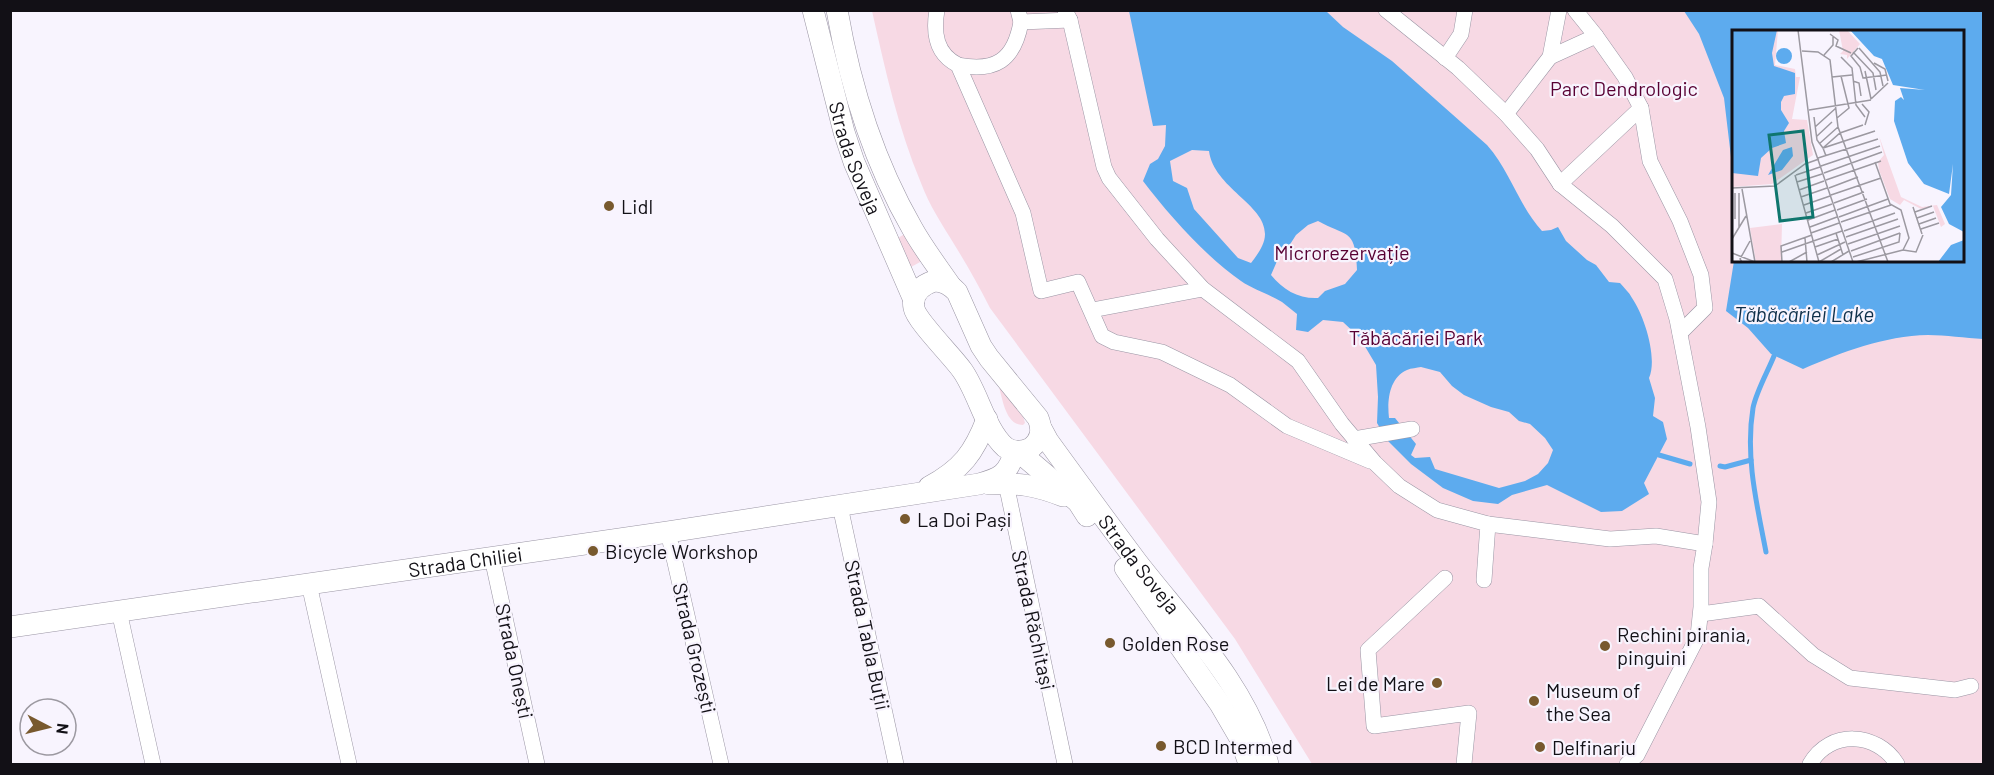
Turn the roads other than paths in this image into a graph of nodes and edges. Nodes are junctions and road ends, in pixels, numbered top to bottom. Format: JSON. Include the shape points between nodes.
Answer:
{"nodes":[{"id":1,"x":813,"y":10,"type":"edge"},
{"id":2,"x":837,"y":10,"type":"edge"},
{"id":3,"x":937,"y":10,"type":"edge"},
{"id":4,"x":1386,"y":10,"type":"edge"},
{"id":5,"x":1465,"y":10,"type":"edge"},
{"id":6,"x":1559,"y":10,"type":"edge"},
{"id":7,"x":1575,"y":10,"type":"edge"},
{"id":8,"x":1067,"y":15,"type":"edge"},
{"id":9,"x":1019,"y":16,"type":"edge"},
{"id":10,"x":1596,"y":36,"type":"junction"},
{"id":11,"x":1550,"y":57,"type":"junction"},
{"id":12,"x":1445,"y":58,"type":"junction"},
{"id":13,"x":958,"y":65,"type":"junction"},
{"id":14,"x":1641,"y":108,"type":"junction"},
{"id":15,"x":1506,"y":114,"type":"junction"},
{"id":16,"x":1560,"y":184,"type":"junction"},
{"id":17,"x":950,"y":285,"type":"junction"},
{"id":18,"x":1203,"y":289,"type":"junction"},
{"id":19,"x":914,"y":300,"type":"junction"},
{"id":20,"x":1092,"y":310,"type":"junction"},
{"id":21,"x":1680,"y":333,"type":"junction"},
{"id":22,"x":987,"y":419,"type":"junction"},
{"id":23,"x":1041,"y":428,"type":"junction"},
{"id":24,"x":1412,"y":429,"type":"dead end"},
{"id":25,"x":1354,"y":439,"type":"junction"},
{"id":26,"x":1017,"y":452,"type":"junction"},
{"id":27,"x":1375,"y":463,"type":"junction"},
{"id":28,"x":1004,"y":479,"type":"junction"},
{"id":29,"x":921,"y":492,"type":"junction"},
{"id":30,"x":1078,"y":502,"type":"junction"},
{"id":31,"x":840,"y":506,"type":"junction"},
{"id":32,"x":1488,"y":524,"type":"junction"},
{"id":33,"x":668,"y":532,"type":"junction"},
{"id":34,"x":1705,"y":544,"type":"junction"},
{"id":35,"x":492,"y":558,"type":"junction"},
{"id":36,"x":1445,"y":578,"type":"dead end"},
{"id":37,"x":1484,"y":580,"type":"dead end"},
{"id":38,"x":309,"y":584,"type":"junction"},
{"id":39,"x":119,"y":611,"type":"junction"},
{"id":40,"x":1701,"y":614,"type":"junction"},
{"id":41,"x":10,"y":627,"type":"edge"},
{"id":42,"x":1971,"y":686,"type":"dead end"},
{"id":43,"x":153,"y":765,"type":"edge"},
{"id":44,"x":349,"y":765,"type":"edge"},
{"id":45,"x":537,"y":765,"type":"edge"},
{"id":46,"x":721,"y":765,"type":"edge"},
{"id":47,"x":896,"y":765,"type":"edge"},
{"id":48,"x":1065,"y":765,"type":"edge"},
{"id":49,"x":1249,"y":765,"type":"edge"},
{"id":50,"x":1268,"y":765,"type":"edge"},
{"id":51,"x":1464,"y":765,"type":"edge"},
{"id":52,"x":1627,"y":765,"type":"edge"},
{"id":53,"x":1810,"y":765,"type":"edge"},
{"id":54,"x":1897,"y":765,"type":"edge"}],
"edges":[{"from":1,"to":19,"type":"main road","name":"Strada Soveja","via":[[850,152]]},
{"from":2,"to":17,"type":"main road","name":"Strada Soveja","via":[[860,108],[882,163],[911,227]]},
{"from":3,"to":13,"type":"street","via":[[936,42],[942,54]]},
{"from":4,"to":12,"type":"street"},
{"from":5,"to":12,"type":"street","via":[[1461,34]]},
{"from":6,"to":11,"type":"street"},
{"from":7,"to":10,"type":"street"},
{"from":8,"to":9,"type":"street"},
{"from":8,"to":18,"type":"street","via":[[1109,178]]},
{"from":9,"to":13,"type":"street","via":[[1018,39],[1004,58],[992,66],[976,69]]},
{"from":10,"to":11,"type":"street"},
{"from":10,"to":14,"type":"street"},
{"from":11,"to":15,"type":"street"},
{"from":12,"to":15,"type":"street"},
{"from":13,"to":20,"type":"street","via":[[1023,213],[1041,291],[1078,282]]},
{"from":14,"to":16,"type":"street"},
{"from":14,"to":21,"type":"street","via":[[1650,161],[1701,275],[1705,308]]},
{"from":15,"to":16,"type":"street","via":[[1537,149]]},
{"from":16,"to":21,"type":"street","via":[[1612,226],[1665,279]]},
{"from":17,"to":19,"type":"main road","via":[[942,281],[924,284]]},
{"from":17,"to":23,"type":"main road","name":"Strada Soveja","via":[[985,352],[1038,418]]},
{"from":18,"to":20,"type":"street"},
{"from":18,"to":25,"type":"street","via":[[1298,362]]},
{"from":19,"to":22,"type":"main road","name":"Strada Soveja","via":[[916,314],[968,378]]},
{"from":20,"to":27,"type":"street","via":[[1102,336],[1162,352],[1230,385],[1287,426]]},
{"from":21,"to":34,"type":"street","via":[[1709,502]]},
{"from":22,"to":26,"type":"main road","name":"Strada Soveja","via":[[1001,442]]},
{"from":22,"to":29,"type":"main road","name":"Strada Chiliei","via":[[964,463]]},
{"from":23,"to":26,"type":"main road","via":[[1034,446]]},
{"from":23,"to":50,"type":"main road","name":"Strada Soveja","via":[[1137,562],[1219,665],[1244,706]]},
{"from":24,"to":25,"type":"street"},
{"from":25,"to":27,"type":"street"},
{"from":26,"to":28,"type":"main road"},
{"from":26,"to":30,"type":"main road","name":"Strada Soveja"},
{"from":27,"to":32,"type":"street","via":[[1399,486],[1437,510]]},
{"from":28,"to":29,"type":"main road","name":"Strada Chiliei"},
{"from":28,"to":30,"type":"main road"},
{"from":28,"to":48,"type":"street","name":"Strada Răchitași"},
{"from":29,"to":31,"type":"main road","name":"Strada Chiliei"},
{"from":30,"to":49,"type":"main road","name":"Strada Soveja","via":[[1220,704],[1241,740]]},
{"from":31,"to":33,"type":"main road","name":"Strada Chiliei"},
{"from":31,"to":47,"type":"street","name":"Strada Tabla Buții"},
{"from":32,"to":34,"type":"street","via":[[1610,539],[1656,536]]},
{"from":32,"to":37,"type":"street"},
{"from":33,"to":35,"type":"main road","name":"Strada Chiliei"},
{"from":33,"to":46,"type":"street","name":"Strada Grozești"},
{"from":34,"to":40,"type":"street"},
{"from":35,"to":38,"type":"main road","name":"Strada Chiliei"},
{"from":35,"to":45,"type":"street","name":"Strada Onești"},
{"from":36,"to":51,"type":"street","via":[[1368,650],[1374,726],[1469,713]]},
{"from":38,"to":39,"type":"main road","name":"Strada Chiliei"},
{"from":38,"to":44,"type":"street"},
{"from":39,"to":41,"type":"main road","name":"Strada Chiliei"},
{"from":39,"to":43,"type":"street"},
{"from":40,"to":42,"type":"street","via":[[1759,606],[1813,655],[1850,678],[1955,690]]},
{"from":40,"to":52,"type":"street","via":[[1698,636],[1637,755]]},
{"from":53,"to":54,"type":"street","via":[[1833,742],[1858,738],[1880,746]]}]}
